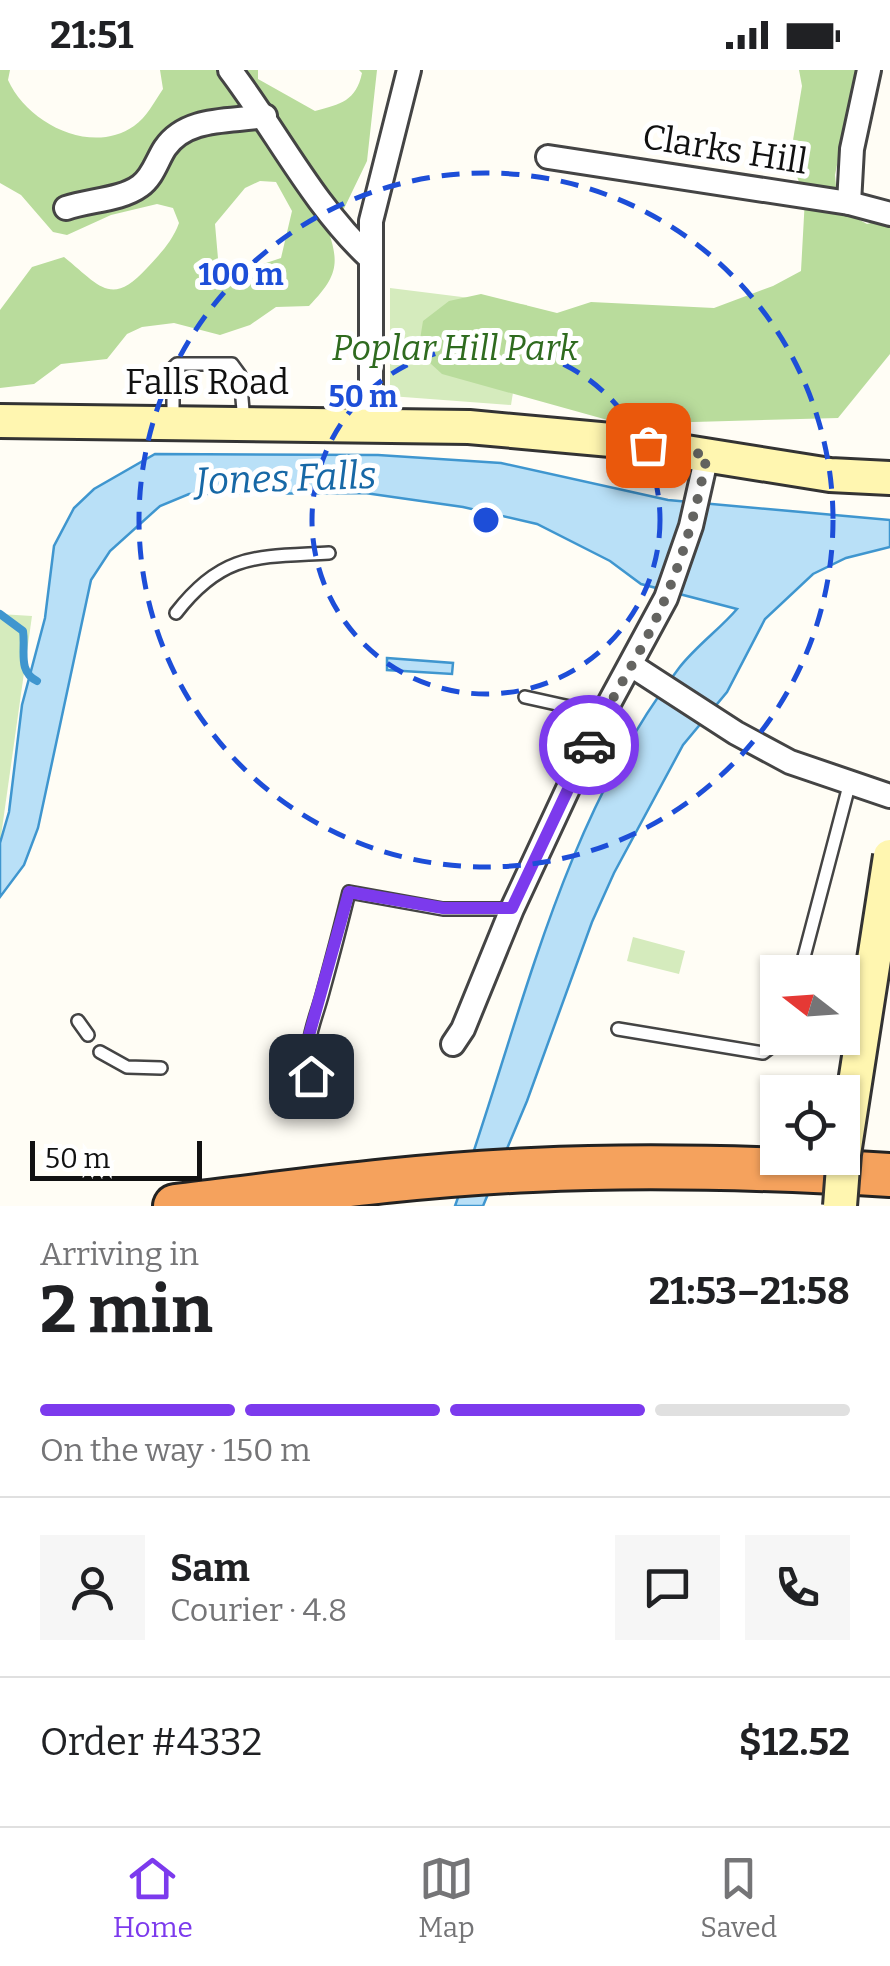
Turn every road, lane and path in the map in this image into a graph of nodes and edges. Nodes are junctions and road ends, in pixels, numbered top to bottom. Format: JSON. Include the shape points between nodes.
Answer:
{"nodes":[{"id":1,"x":230,"y":70,"type":"edge"},
{"id":2,"x":409,"y":70,"type":"edge"},
{"id":3,"x":869,"y":70,"type":"edge"},
{"id":4,"x":265,"y":116,"type":"junction"},
{"id":5,"x":548,"y":157,"type":"dead end"},
{"id":6,"x":849,"y":204,"type":"junction"},
{"id":7,"x":66,"y":208,"type":"dead end"},
{"id":8,"x":890,"y":214,"type":"edge"},
{"id":9,"x":370,"y":258,"type":"junction"},
{"id":10,"x":0,"y":421,"type":"edge"},
{"id":11,"x":173,"y":422,"type":"junction"},
{"id":12,"x":244,"y":422,"type":"junction"},
{"id":13,"x":371,"y":423,"type":"junction"},
{"id":14,"x":704,"y":470,"type":"junction"},
{"id":15,"x":890,"y":478,"type":"edge"},
{"id":16,"x":329,"y":553,"type":"dead end"},
{"id":17,"x":176,"y":613,"type":"dead end"},
{"id":18,"x":631,"y":665,"type":"junction"},
{"id":19,"x":526,"y":698,"type":"dead end"},
{"id":20,"x":600,"y":720,"type":"junction"},
{"id":21,"x":850,"y":782,"type":"junction"},
{"id":22,"x":890,"y":796,"type":"edge"},
{"id":23,"x":890,"y":856,"type":"edge"},
{"id":24,"x":512,"y":908,"type":"junction"},
{"id":25,"x":804,"y":955,"type":"edge"},
{"id":26,"x":78,"y":1021,"type":"dead end"},
{"id":27,"x":618,"y":1029,"type":"dead end"},
{"id":28,"x":88,"y":1034,"type":"dead end"},
{"id":29,"x":452,"y":1044,"type":"dead end"},
{"id":30,"x":100,"y":1052,"type":"dead end"},
{"id":31,"x":760,"y":1053,"type":"edge"},
{"id":32,"x":161,"y":1068,"type":"dead end"},
{"id":33,"x":311,"y":1076,"type":"dead end"},
{"id":34,"x":890,"y":1175,"type":"edge"},
{"id":35,"x":175,"y":1206,"type":"edge"},
{"id":36,"x":840,"y":1206,"type":"edge"}],
"edges":[{"from":1,"to":4,"type":"street"},
{"from":2,"to":9,"type":"street","via":[[377,187]]},
{"from":3,"to":6,"type":"street","via":[[852,148]]},
{"from":4,"to":7,"type":"street","via":[[190,127],[176,134],[141,186]]},
{"from":4,"to":9,"type":"street","via":[[338,228]]},
{"from":5,"to":6,"type":"street","name":"Clarks Hill"},
{"from":6,"to":8,"type":"street","name":"Clarks Hill"},
{"from":9,"to":13,"type":"street"},
{"from":10,"to":11,"type":"main road","name":"Falls Road"},
{"from":11,"to":12,"type":"main road","name":"Falls Road"},
{"from":11,"to":12,"type":"lane","via":[[177,364],[232,364],[240,375]]},
{"from":12,"to":13,"type":"main road","name":"Falls Road"},
{"from":13,"to":14,"type":"main road","name":"Falls Road","via":[[576,436]]},
{"from":14,"to":15,"type":"main road","name":"Falls Road"},
{"from":14,"to":18,"type":"street","via":[[678,567]]},
{"from":16,"to":17,"type":"lane","via":[[226,566]]},
{"from":18,"to":20,"type":"street"},
{"from":18,"to":21,"type":"street","via":[[790,762]]},
{"from":19,"to":20,"type":"lane"},
{"from":20,"to":24,"type":"street"},
{"from":21,"to":22,"type":"street"},
{"from":21,"to":25,"type":"lane"},
{"from":23,"to":36,"type":"main road","bridge":true},
{"from":24,"to":29,"type":"street","via":[[464,1030]]},
{"from":24,"to":33,"type":"lane","via":[[443,908],[349,892],[311,1022]]},
{"from":26,"to":28,"type":"lane"},
{"from":27,"to":31,"type":"lane"},
{"from":30,"to":32,"type":"lane","via":[[127,1067]]},
{"from":34,"to":35,"type":"highway","via":[[762,1168],[530,1170]]}]}
